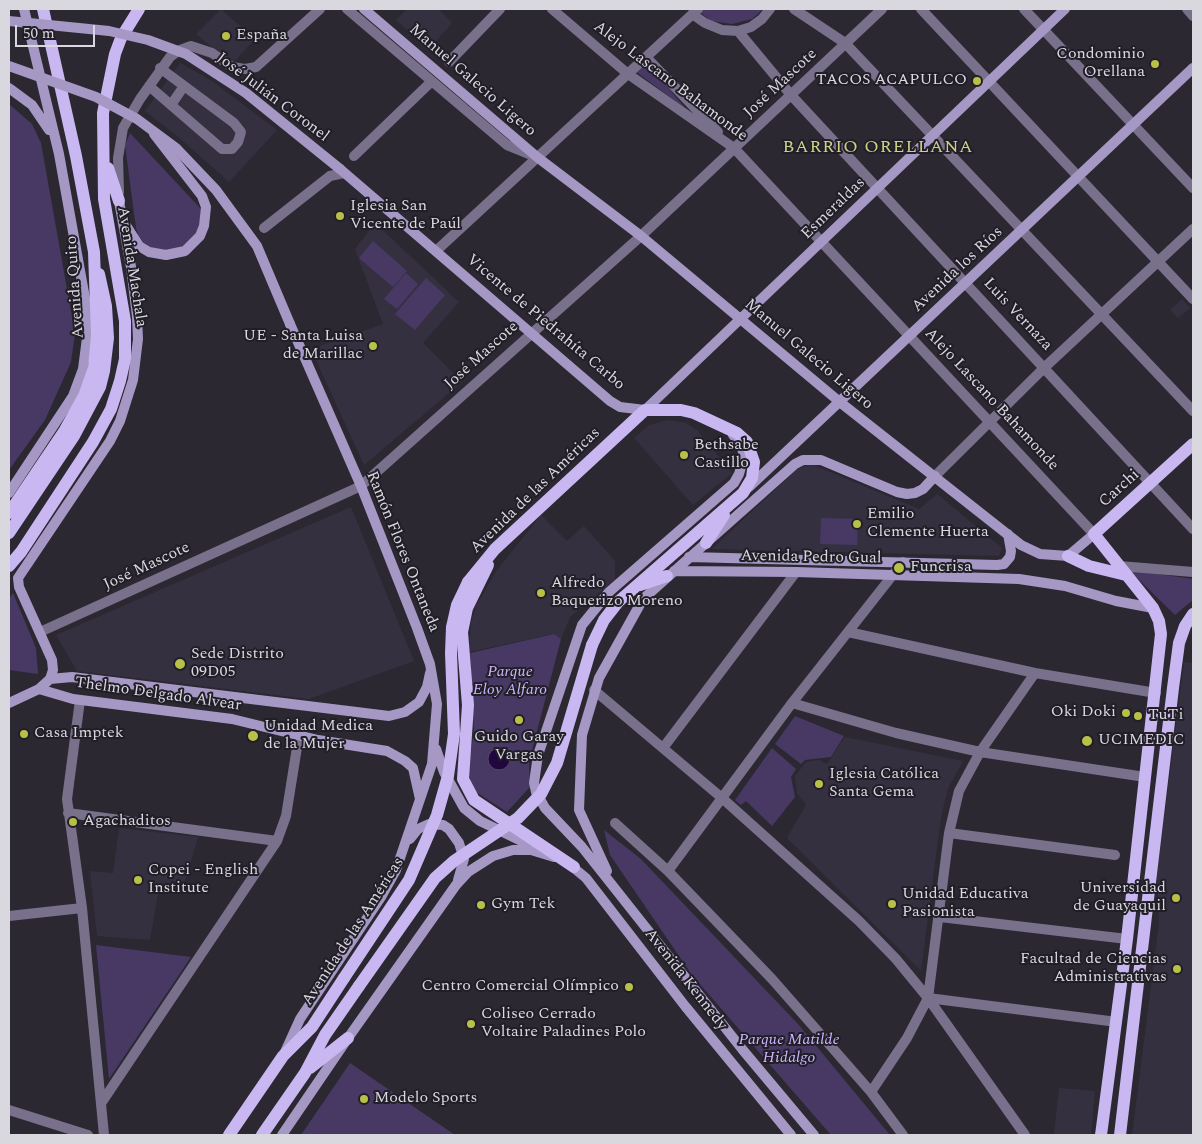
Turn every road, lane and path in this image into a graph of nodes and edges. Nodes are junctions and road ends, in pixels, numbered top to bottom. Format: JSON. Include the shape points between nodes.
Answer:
{"nodes":[{"id":1,"x":18,"y":9,"type":"edge"},
{"id":2,"x":24,"y":9,"type":"edge"},
{"id":3,"x":43,"y":9,"type":"edge"},
{"id":4,"x":139,"y":9,"type":"edge"},
{"id":5,"x":320,"y":9,"type":"edge"},
{"id":6,"x":347,"y":9,"type":"edge"},
{"id":7,"x":364,"y":9,"type":"edge"},
{"id":8,"x":500,"y":9,"type":"edge"},
{"id":9,"x":552,"y":9,"type":"edge"},
{"id":10,"x":770,"y":9,"type":"edge"},
{"id":11,"x":794,"y":9,"type":"edge"},
{"id":12,"x":882,"y":9,"type":"edge"},
{"id":13,"x":921,"y":9,"type":"edge"},
{"id":14,"x":1024,"y":9,"type":"edge"},
{"id":15,"x":1065,"y":9,"type":"edge"},
{"id":16,"x":1187,"y":9,"type":"edge"},
{"id":17,"x":695,"y":12,"type":"edge"},
{"id":18,"x":1193,"y":16,"type":"edge"},
{"id":19,"x":9,"y":21,"type":"edge"},
{"id":20,"x":1043,"y":29,"type":"junction"},
{"id":21,"x":738,"y":31,"type":"junction"},
{"id":22,"x":30,"y":36,"type":"junction"},
{"id":23,"x":845,"y":44,"type":"junction"},
{"id":24,"x":646,"y":56,"type":"junction"},
{"id":25,"x":449,"y":62,"type":"dead end"},
{"id":26,"x":9,"y":66,"type":"edge"},
{"id":27,"x":160,"y":68,"type":"junction"},
{"id":28,"x":1193,"y":68,"type":"edge"},
{"id":29,"x":628,"y":74,"type":"junction"},
{"id":30,"x":431,"y":82,"type":"junction"},
{"id":31,"x":989,"y":82,"type":"junction"},
{"id":32,"x":149,"y":86,"type":"junction"},
{"id":33,"x":184,"y":86,"type":"junction"},
{"id":34,"x":9,"y":88,"type":"edge"},
{"id":35,"x":791,"y":95,"type":"junction"},
{"id":36,"x":171,"y":105,"type":"junction"},
{"id":37,"x":1133,"y":125,"type":"junction"},
{"id":38,"x":149,"y":127,"type":"junction"},
{"id":39,"x":932,"y":136,"type":"junction"},
{"id":40,"x":734,"y":148,"type":"junction"},
{"id":41,"x":59,"y":154,"type":"junction"},
{"id":42,"x":104,"y":156,"type":"junction"},
{"id":43,"x":354,"y":156,"type":"dead end"},
{"id":44,"x":537,"y":157,"type":"junction"},
{"id":45,"x":342,"y":171,"type":"junction"},
{"id":46,"x":1079,"y":177,"type":"junction"},
{"id":47,"x":878,"y":188,"type":"junction"},
{"id":48,"x":1193,"y":188,"type":"edge"},
{"id":49,"x":119,"y":201,"type":"junction"},
{"id":50,"x":264,"y":228,"type":"dead end"},
{"id":51,"x":1193,"y":229,"type":"edge"},
{"id":52,"x":1022,"y":230,"type":"junction"},
{"id":53,"x":641,"y":236,"type":"junction"},
{"id":54,"x":822,"y":242,"type":"junction"},
{"id":55,"x":436,"y":251,"type":"junction"},
{"id":56,"x":94,"y":252,"type":"junction"},
{"id":57,"x":1159,"y":262,"type":"junction"},
{"id":58,"x":966,"y":283,"type":"junction"},
{"id":59,"x":1193,"y":298,"type":"edge"},
{"id":60,"x":1102,"y":315,"type":"junction"},
{"id":61,"x":741,"y":318,"type":"junction"},
{"id":62,"x":531,"y":332,"type":"junction"},
{"id":63,"x":910,"y":335,"type":"junction"},
{"id":64,"x":1045,"y":367,"type":"junction"},
{"id":65,"x":841,"y":403,"type":"junction"},
{"id":66,"x":645,"y":410,"type":"junction"},
{"id":67,"x":1193,"y":411,"type":"edge"},
{"id":68,"x":991,"y":422,"type":"junction"},
{"id":69,"x":718,"y":423,"type":"junction"},
{"id":70,"x":1193,"y":444,"type":"edge"},
{"id":71,"x":935,"y":476,"type":"junction"},
{"id":72,"x":1151,"y":483,"type":"junction"},
{"id":73,"x":361,"y":486,"type":"junction"},
{"id":74,"x":9,"y":493,"type":"edge"},
{"id":75,"x":743,"y":493,"type":"junction"},
{"id":76,"x":731,"y":503,"type":"junction"},
{"id":77,"x":9,"y":513,"type":"edge"},
{"id":78,"x":1193,"y":529,"type":"edge"},
{"id":79,"x":9,"y":533,"type":"edge"},
{"id":80,"x":1008,"y":534,"type":"junction"},
{"id":81,"x":1094,"y":534,"type":"junction"},
{"id":82,"x":706,"y":542,"type":"junction"},
{"id":83,"x":495,"y":548,"type":"junction"},
{"id":84,"x":21,"y":552,"type":"junction"},
{"id":85,"x":1068,"y":556,"type":"junction"},
{"id":86,"x":689,"y":557,"type":"junction"},
{"id":87,"x":903,"y":562,"type":"junction"},
{"id":88,"x":9,"y":566,"type":"edge"},
{"id":89,"x":9,"y":570,"type":"edge"},
{"id":90,"x":1122,"y":571,"type":"junction"},
{"id":91,"x":796,"y":572,"type":"junction"},
{"id":92,"x":1193,"y":572,"type":"edge"},
{"id":93,"x":671,"y":573,"type":"junction"},
{"id":94,"x":893,"y":574,"type":"junction"},
{"id":95,"x":635,"y":587,"type":"junction"},
{"id":96,"x":1154,"y":608,"type":"junction"},
{"id":97,"x":1193,"y":614,"type":"edge"},
{"id":98,"x":40,"y":632,"type":"junction"},
{"id":99,"x":848,"y":632,"type":"junction"},
{"id":100,"x":430,"y":664,"type":"junction"},
{"id":101,"x":1035,"y":673,"type":"junction"},
{"id":102,"x":50,"y":679,"type":"junction"},
{"id":103,"x":39,"y":689,"type":"junction"},
{"id":104,"x":594,"y":690,"type":"junction"},
{"id":105,"x":1156,"y":693,"type":"junction"},
{"id":106,"x":80,"y":700,"type":"junction"},
{"id":107,"x":9,"y":703,"type":"edge"},
{"id":108,"x":792,"y":703,"type":"junction"},
{"id":109,"x":299,"y":735,"type":"junction"},
{"id":110,"x":435,"y":746,"type":"junction"},
{"id":111,"x":663,"y":748,"type":"junction"},
{"id":112,"x":980,"y":752,"type":"junction"},
{"id":113,"x":1145,"y":777,"type":"junction"},
{"id":114,"x":722,"y":798,"type":"junction"},
{"id":115,"x":420,"y":800,"type":"junction"},
{"id":116,"x":68,"y":813,"type":"junction"},
{"id":117,"x":615,"y":823,"type":"dead end"},
{"id":118,"x":948,"y":833,"type":"junction"},
{"id":119,"x":277,"y":841,"type":"junction"},
{"id":120,"x":406,"y":844,"type":"junction"},
{"id":121,"x":1115,"y":856,"type":"dead end"},
{"id":122,"x":558,"y":858,"type":"junction"},
{"id":123,"x":574,"y":867,"type":"junction"},
{"id":124,"x":668,"y":871,"type":"junction"},
{"id":125,"x":456,"y":885,"type":"junction"},
{"id":126,"x":617,"y":890,"type":"junction"},
{"id":127,"x":82,"y":908,"type":"junction"},
{"id":128,"x":9,"y":916,"type":"edge"},
{"id":129,"x":940,"y":917,"type":"junction"},
{"id":130,"x":1127,"y":939,"type":"junction"},
{"id":131,"x":928,"y":998,"type":"junction"},
{"id":132,"x":1117,"y":1022,"type":"junction"},
{"id":133,"x":348,"y":1038,"type":"junction"},
{"id":134,"x":283,"y":1056,"type":"junction"},
{"id":135,"x":304,"y":1073,"type":"junction"},
{"id":136,"x":871,"y":1092,"type":"junction"},
{"id":137,"x":102,"y":1102,"type":"junction"},
{"id":138,"x":9,"y":1110,"type":"edge"},
{"id":139,"x":88,"y":1135,"type":"edge"},
{"id":140,"x":104,"y":1135,"type":"edge"},
{"id":141,"x":229,"y":1135,"type":"edge"},
{"id":142,"x":262,"y":1135,"type":"edge"},
{"id":143,"x":282,"y":1135,"type":"edge"},
{"id":144,"x":791,"y":1135,"type":"edge"},
{"id":145,"x":814,"y":1135,"type":"edge"},
{"id":146,"x":903,"y":1135,"type":"edge"},
{"id":147,"x":1025,"y":1135,"type":"edge"},
{"id":148,"x":1101,"y":1135,"type":"edge"},
{"id":149,"x":1120,"y":1135,"type":"edge"}],
"edges":[{"from":1,"to":22,"type":"main road"},
{"from":2,"to":22,"type":"main road","name":"Avenida Quito"},
{"from":3,"to":56,"type":"main road","name":"Avenida Quito"},
{"from":4,"to":42,"type":"main road","name":"Avenida Machala","via":[[121,38],[110,70],[102,113]]},
{"from":5,"to":27,"type":"street","via":[[256,67],[232,66],[212,53],[191,46],[180,50]]},
{"from":6,"to":30,"type":"street","name":"Manuel Galecio Ligero"},
{"from":7,"to":44,"type":"main road","name":"Manuel Galecio Ligero"},
{"from":8,"to":25,"type":"street"},
{"from":9,"to":29,"type":"street","name":"Alejo Lascano Bahamonde"},
{"from":10,"to":21,"type":"street","via":[[757,23]]},
{"from":11,"to":23,"type":"street"},
{"from":12,"to":23,"type":"street","name":"José Mascote"},
{"from":13,"to":31,"type":"street"},
{"from":14,"to":20,"type":"street"},
{"from":15,"to":20,"type":"main road","name":"Esmeraldas"},
{"from":16,"to":18,"type":"street"},
{"from":17,"to":21,"type":"street","via":[[705,23],[722,30]]},
{"from":17,"to":24,"type":"street"},
{"from":19,"to":45,"type":"main road","name":"José Julián Coronel","bridge":true,"via":[[109,31],[148,40],[186,54],[246,93]]},
{"from":20,"to":31,"type":"main road","name":"Esmeraldas"},
{"from":20,"to":37,"type":"street"},
{"from":21,"to":35,"type":"street","name":"Luis Vernaza"},
{"from":22,"to":41,"type":"main road","name":"Avenida Quito"},
{"from":23,"to":35,"type":"street","name":"José Mascote"},
{"from":23,"to":39,"type":"street"},
{"from":24,"to":29,"type":"street"},
{"from":24,"to":40,"type":"street"},
{"from":26,"to":38,"type":"main road","bridge":true,"via":[[96,97]]},
{"from":27,"to":32,"type":"street"},
{"from":27,"to":33,"type":"street"},
{"from":28,"to":37,"type":"main road","name":"Avenida los Ríos"},
{"from":29,"to":40,"type":"street","name":"Alejo Lascano Bahamonde"},
{"from":29,"to":44,"type":"street"},
{"from":30,"to":43,"type":"street"},
{"from":30,"to":44,"type":"street","name":"Manuel Galecio Ligero","via":[[507,145]]},
{"from":31,"to":39,"type":"main road","name":"Esmeraldas"},
{"from":31,"to":46,"type":"street"},
{"from":32,"to":36,"type":"street"},
{"from":32,"to":49,"type":"street","via":[[123,128],[119,142]]},
{"from":33,"to":36,"type":"street"},
{"from":33,"to":36,"type":"street","via":[[234,123],[241,132],[238,142],[232,149],[222,149]]},
{"from":34,"to":41,"type":"main road","via":[[40,115]]},
{"from":35,"to":40,"type":"street","name":"José Mascote"},
{"from":35,"to":47,"type":"street","name":"Luis Vernaza"},
{"from":37,"to":46,"type":"main road","name":"Avenida los Ríos"},
{"from":37,"to":48,"type":"street"},
{"from":38,"to":49,"type":"main road","bridge":true,"via":[[202,196],[206,207],[204,226],[194,244],[185,250],[166,256],[149,252],[139,246],[128,229]]},
{"from":38,"to":73,"type":"main road","name":"Ramón Flores Ontaneda","bridge":true,"via":[[196,168],[232,210],[256,246]]},
{"from":39,"to":47,"type":"main road","name":"Esmeraldas"},
{"from":39,"to":52,"type":"street"},
{"from":40,"to":53,"type":"street","name":"José Mascote"},
{"from":40,"to":54,"type":"street","name":"Alejo Lascano Bahamonde"},
{"from":41,"to":74,"type":"main road","name":"Avenida Quito","via":[[86,304],[86,353],[73,396]]},
{"from":42,"to":49,"type":"main road"},
{"from":42,"to":84,"type":"main road","name":"Avenida Machala","via":[[104,199],[125,321],[123,366],[116,395],[102,428]]},
{"from":44,"to":53,"type":"main road","name":"Manuel Galecio Ligero"},
{"from":44,"to":55,"type":"street"},
{"from":45,"to":50,"type":"street","via":[[330,176]]},
{"from":45,"to":55,"type":"main road","name":"Vicente de Piedrahíta Carbo"},
{"from":46,"to":52,"type":"main road","name":"Avenida los Ríos"},
{"from":46,"to":57,"type":"street"},
{"from":47,"to":54,"type":"main road","name":"Esmeraldas"},
{"from":47,"to":58,"type":"street","name":"Luis Vernaza"},
{"from":49,"to":98,"type":"main road","name":"Avenida Machala","via":[[137,318],[133,380],[110,441],[18,578]]},
{"from":51,"to":57,"type":"street"},
{"from":52,"to":58,"type":"main road","name":"Avenida los Ríos"},
{"from":52,"to":60,"type":"street"},
{"from":53,"to":61,"type":"main road","name":"Manuel Galecio Ligero"},
{"from":53,"to":62,"type":"street","name":"José Mascote"},
{"from":54,"to":61,"type":"main road","name":"Esmeraldas"},
{"from":54,"to":63,"type":"street","name":"Alejo Lascano Bahamonde"},
{"from":55,"to":62,"type":"main road","name":"Vicente de Piedrahíta Carbo"},
{"from":56,"to":77,"type":"main road","name":"Avenida Quito","via":[[97,336],[94,368],[69,424]]},
{"from":56,"to":79,"type":"main road","via":[[105,294],[108,322],[104,371],[92,405]]},
{"from":57,"to":59,"type":"street"},
{"from":57,"to":60,"type":"street"},
{"from":58,"to":63,"type":"main road","name":"Avenida los Ríos"},
{"from":58,"to":64,"type":"street","name":"Luis Vernaza"},
{"from":60,"to":64,"type":"street"},
{"from":60,"to":67,"type":"street"},
{"from":61,"to":65,"type":"main road","name":"Manuel Galecio Ligero"},
{"from":61,"to":66,"type":"main road","name":"Esmeraldas"},
{"from":62,"to":66,"type":"main road","name":"Vicente de Piedrahíta Carbo","via":[[610,401]]},
{"from":62,"to":73,"type":"street","name":"José Mascote"},
{"from":63,"to":65,"type":"main road","name":"Avenida los Ríos"},
{"from":63,"to":68,"type":"street","name":"Alejo Lascano Bahamonde"},
{"from":64,"to":68,"type":"street"},
{"from":64,"to":72,"type":"street","name":"Luis Vernaza"},
{"from":65,"to":71,"type":"main road","name":"Manuel Galecio Ligero"},
{"from":65,"to":75,"type":"main road","name":"Avenida los Ríos"},
{"from":66,"to":69,"type":"main road","name":"Vicente de Piedrahíta Carbo","via":[[681,410]]},
{"from":66,"to":83,"type":"main road","name":"Avenida de las Américas"},
{"from":68,"to":71,"type":"street"},
{"from":68,"to":81,"type":"street","name":"Alejo Lascano Bahamonde"},
{"from":69,"to":75,"type":"main road","via":[[742,437],[753,454],[752,478]]},
{"from":69,"to":126,"type":"main road","name":"Vicente de Piedrahíta Carbo","via":[[741,444],[744,456],[739,474],[729,488],[609,592],[589,614],[577,637],[535,765],[536,792],[545,808]]},
{"from":70,"to":72,"type":"main road","name":"Carchi"},
{"from":71,"to":80,"type":"main road","name":"Manuel Galecio Ligero"},
{"from":71,"to":82,"type":"main road","via":[[923,489],[906,494],[821,460],[803,460]]},
{"from":72,"to":78,"type":"street","name":"Luis Vernaza"},
{"from":72,"to":81,"type":"main road","name":"Carchi"},
{"from":73,"to":98,"type":"street","name":"José Mascote"},
{"from":73,"to":100,"type":"main road","name":"Ramón Flores Ontaneda"},
{"from":75,"to":76,"type":"main road","name":"Avenida de las Américas"},
{"from":76,"to":82,"type":"main road"},
{"from":76,"to":95,"type":"main road","name":"Avenida de las Américas"},
{"from":80,"to":85,"type":"main road","name":"Manuel Galecio Ligero","via":[[1036,553]]},
{"from":80,"to":87,"type":"main road","name":"Avenida Pedro Gual","via":[[1011,554],[1004,564]]},
{"from":81,"to":85,"type":"main road","name":"Carchi"},
{"from":81,"to":90,"type":"main road"},
{"from":82,"to":86,"type":"main road"},
{"from":83,"to":123,"type":"main road","via":[[467,608],[462,632],[468,705],[463,778],[474,800]]},
{"from":83,"to":134,"type":"main road","name":"Avenida de las Américas","bridge":true,"via":[[468,582],[457,605],[452,627],[454,734],[448,776],[437,815],[409,880],[312,1027]]},
{"from":84,"to":88,"type":"main road","name":"Avenida Machala"},
{"from":84,"to":89,"type":"main road"},
{"from":85,"to":90,"type":"main road","via":[[1089,566]]},
{"from":86,"to":87,"type":"main road","name":"Avenida Pedro Gual"},
{"from":86,"to":93,"type":"main road"},
{"from":87,"to":94,"type":"street"},
{"from":90,"to":92,"type":"street"},
{"from":90,"to":96,"type":"main road"},
{"from":91,"to":93,"type":"main road","name":"Avenida Pedro Gual"},
{"from":91,"to":94,"type":"main road","name":"Avenida Pedro Gual"},
{"from":91,"to":111,"type":"street"},
{"from":93,"to":95,"type":"main road"},
{"from":93,"to":104,"type":"main road","via":[[637,607]]},
{"from":94,"to":96,"type":"main road","name":"Avenida Pedro Gual","via":[[1040,581]]},
{"from":94,"to":99,"type":"street"},
{"from":95,"to":135,"type":"main road","name":"Avenida de las Américas","bridge":true,"via":[[611,609],[592,645],[557,763],[541,794],[518,818],[454,861],[435,878],[325,1035]]},
{"from":96,"to":105,"type":"main road","via":[[1161,634]]},
{"from":97,"to":149,"type":"main road","via":[[1179,643]]},
{"from":98,"to":102,"type":"main road","name":"Avenida Machala","via":[[54,665]]},
{"from":99,"to":101,"type":"street"},
{"from":99,"to":108,"type":"street"},
{"from":100,"to":102,"type":"main road","name":"Thelmo Delgado Alvear","via":[[430,677],[419,702],[405,712],[388,716],[72,678]]},
{"from":100,"to":110,"type":"main road","name":"Ramón Flores Ontaneda","via":[[437,704]]},
{"from":101,"to":105,"type":"street"},
{"from":101,"to":112,"type":"street"},
{"from":102,"to":103,"type":"main road"},
{"from":103,"to":106,"type":"main road","name":"Thelmo Delgado Alvear"},
{"from":103,"to":107,"type":"main road"},
{"from":104,"to":111,"type":"street"},
{"from":104,"to":126,"type":"main road","via":[[582,735],[579,810]]},
{"from":105,"to":113,"type":"main road"},
{"from":106,"to":109,"type":"main road","name":"Thelmo Delgado Alvear","via":[[232,719]]},
{"from":106,"to":116,"type":"street","via":[[66,799]]},
{"from":108,"to":112,"type":"street","via":[[896,733]]},
{"from":108,"to":114,"type":"street"},
{"from":109,"to":115,"type":"main road","name":"Thelmo Delgado Alvear","via":[[396,755],[413,768]]},
{"from":109,"to":119,"type":"street","via":[[286,816]]},
{"from":110,"to":115,"type":"main road","name":"Ramón Flores Ontaneda"},
{"from":110,"to":122,"type":"main road","via":[[450,786],[464,808]]},
{"from":111,"to":114,"type":"street"},
{"from":112,"to":113,"type":"street"},
{"from":112,"to":118,"type":"street","via":[[959,791]]},
{"from":113,"to":130,"type":"main road"},
{"from":114,"to":124,"type":"street"},
{"from":114,"to":131,"type":"street","via":[[859,921]]},
{"from":115,"to":120,"type":"main road"},
{"from":116,"to":119,"type":"street"},
{"from":116,"to":127,"type":"street"},
{"from":117,"to":124,"type":"street"},
{"from":118,"to":121,"type":"street"},
{"from":118,"to":129,"type":"street"},
{"from":119,"to":137,"type":"street"},
{"from":120,"to":125,"type":"main road","via":[[418,829],[429,824],[449,829],[459,843],[464,859]]},
{"from":120,"to":134,"type":"main road","via":[[388,884],[300,1019]]},
{"from":122,"to":123,"type":"main road","name":"Avenida Kennedy"},
{"from":122,"to":125,"type":"main road","via":[[531,850],[504,852],[478,864]]},
{"from":123,"to":144,"type":"main road","name":"Avenida Kennedy"},
{"from":124,"to":136,"type":"street","via":[[772,979]]},
{"from":125,"to":133,"type":"main road"},
{"from":126,"to":145,"type":"main road","name":"Avenida Kennedy"},
{"from":127,"to":128,"type":"street"},
{"from":127,"to":137,"type":"street"},
{"from":129,"to":130,"type":"street"},
{"from":129,"to":131,"type":"street"},
{"from":130,"to":132,"type":"main road"},
{"from":131,"to":132,"type":"street"},
{"from":131,"to":136,"type":"street","via":[[903,1045]]},
{"from":131,"to":147,"type":"street"},
{"from":132,"to":148,"type":"main road"},
{"from":133,"to":135,"type":"main road"},
{"from":133,"to":143,"type":"main road"},
{"from":134,"to":141,"type":"main road","name":"Avenida de las Américas"},
{"from":135,"to":142,"type":"main road","name":"Avenida de las Américas"},
{"from":136,"to":146,"type":"street"},
{"from":137,"to":140,"type":"street"},
{"from":138,"to":139,"type":"street"}]}
